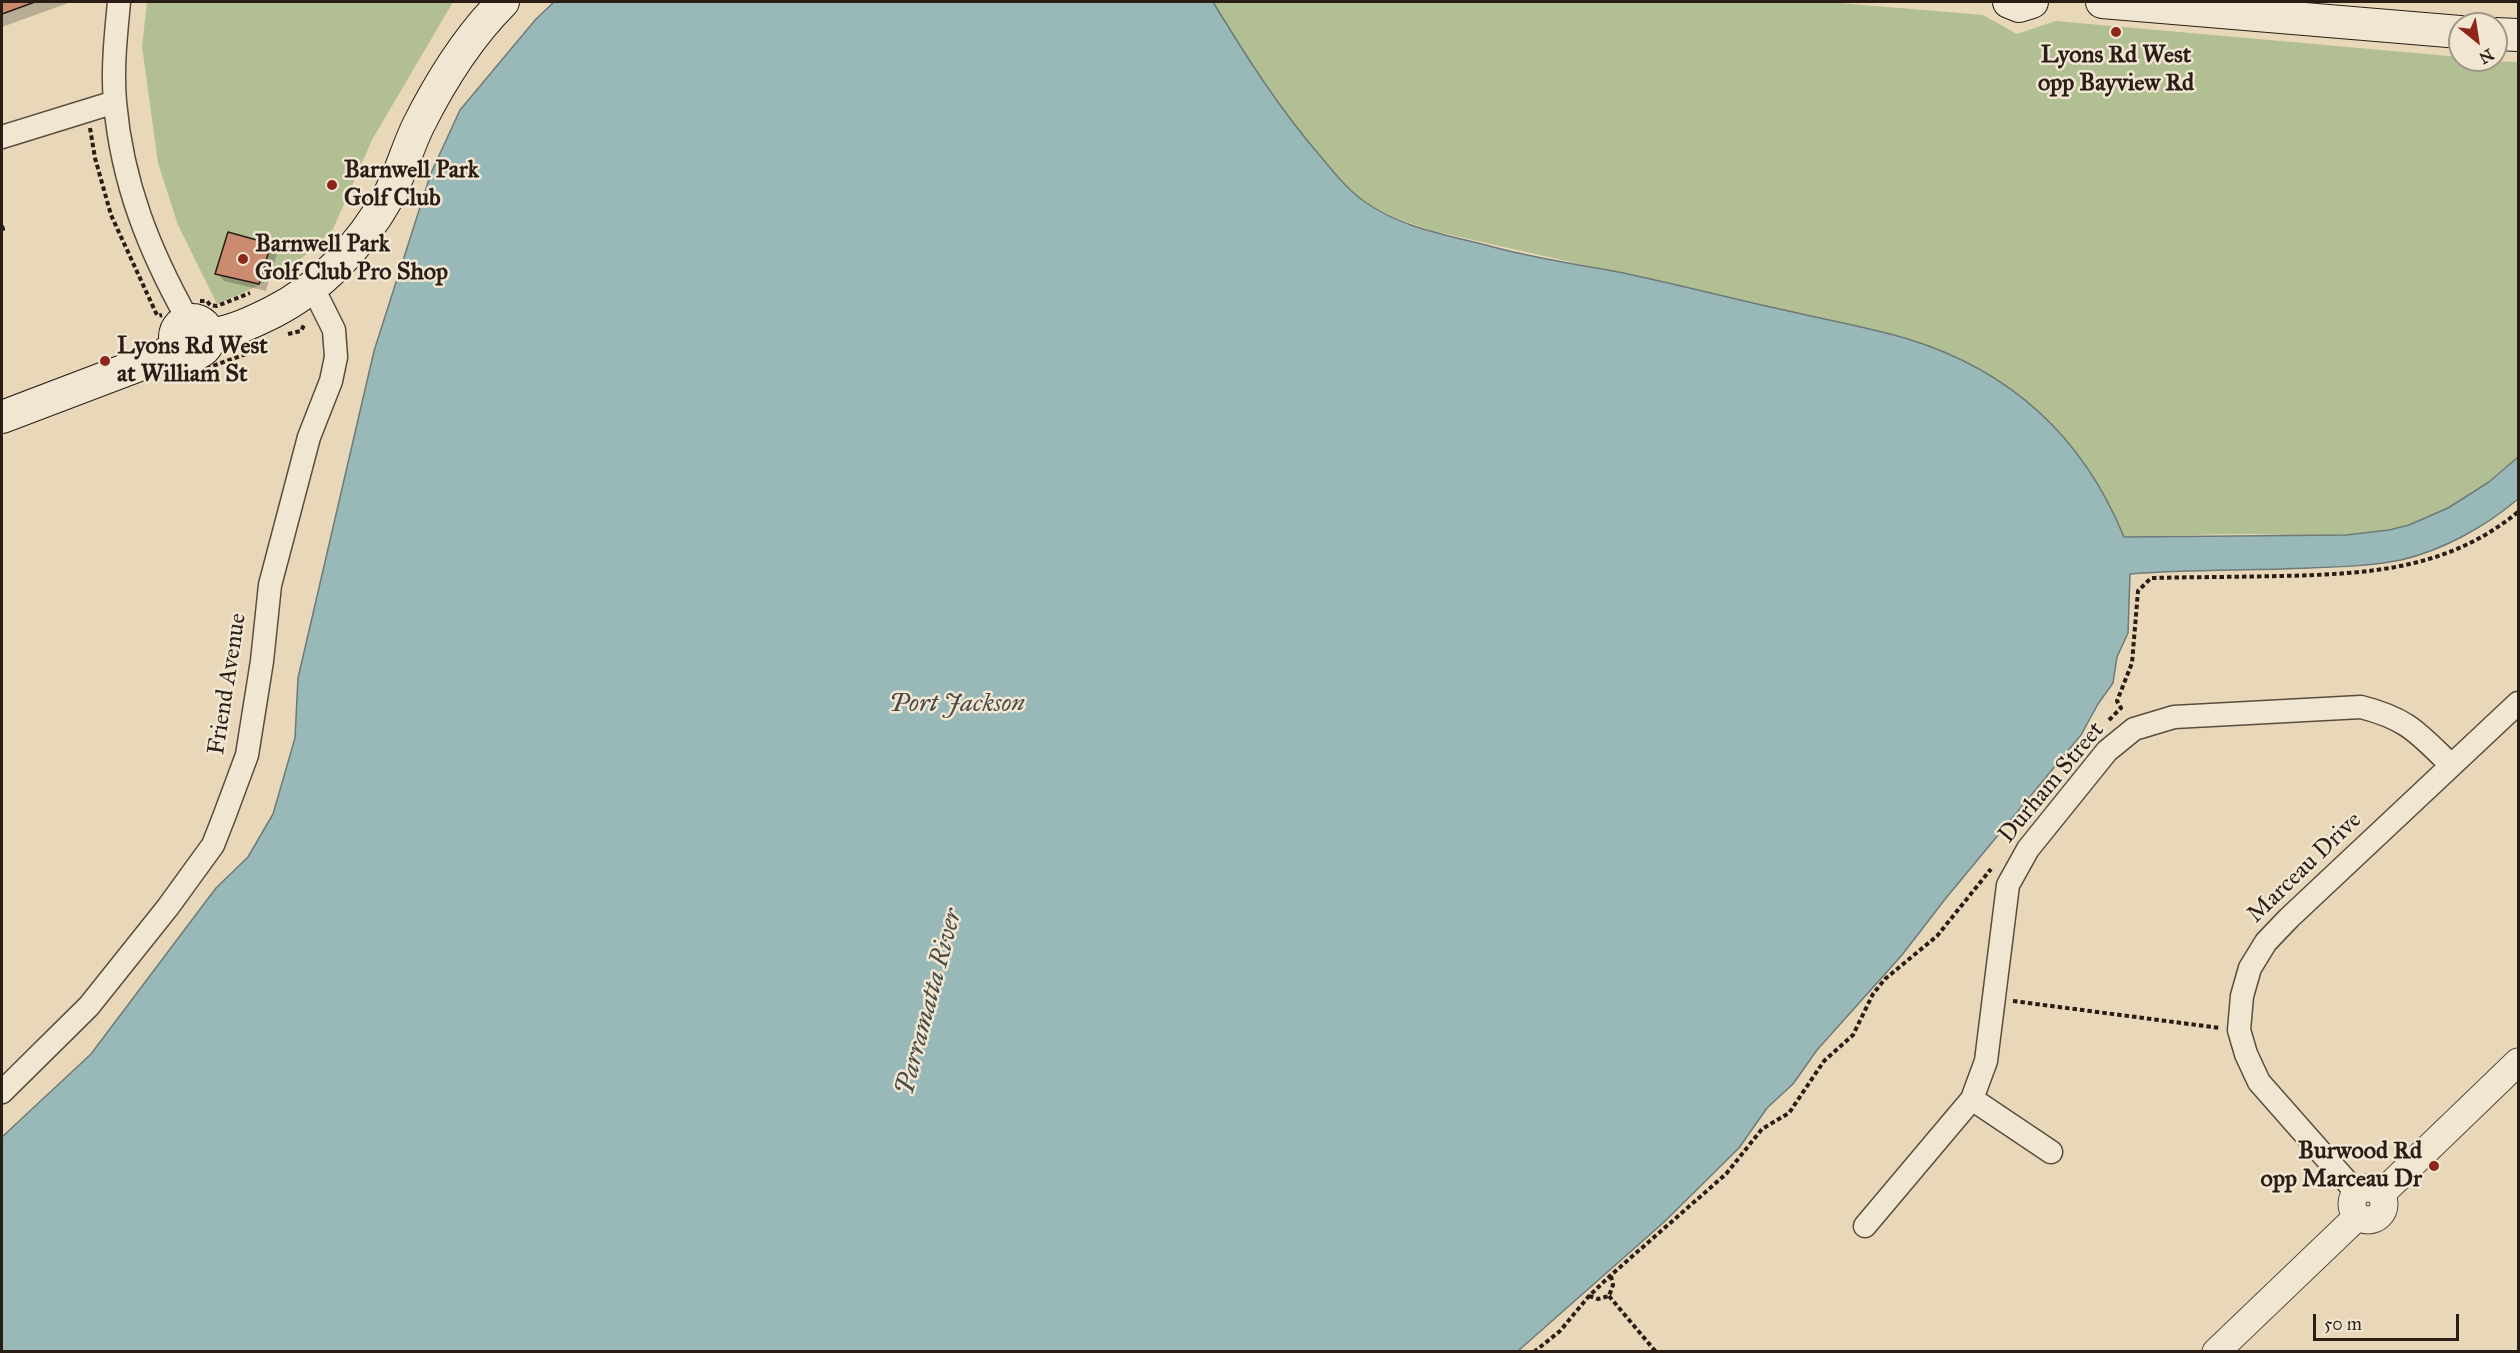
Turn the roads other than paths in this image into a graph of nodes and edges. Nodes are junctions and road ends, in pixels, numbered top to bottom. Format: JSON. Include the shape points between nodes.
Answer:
{"nodes":[{"id":1,"x":119,"y":2,"type":"edge"},
{"id":2,"x":503,"y":2,"type":"edge"},
{"id":3,"x":2010,"y":2,"type":"edge"},
{"id":4,"x":2032,"y":2,"type":"edge"},
{"id":5,"x":2102,"y":2,"type":"edge"},
{"id":6,"x":2448,"y":31,"type":"edge"},
{"id":7,"x":115,"y":102,"type":"junction"},
{"id":8,"x":2,"y":137,"type":"edge"},
{"id":9,"x":313,"y":288,"type":"junction"},
{"id":10,"x":194,"y":325,"type":"junction"},
{"id":11,"x":2,"y":417,"type":"edge"},
{"id":12,"x":2518,"y":703,"type":"edge"},
{"id":13,"x":2451,"y":765,"type":"junction"},
{"id":14,"x":2518,"y":1062,"type":"edge"},
{"id":15,"x":2,"y":1092,"type":"edge"},
{"id":16,"x":1972,"y":1099,"type":"junction"},
{"id":17,"x":2051,"y":1152,"type":"dead end"},
{"id":18,"x":2365,"y":1201,"type":"junction"},
{"id":19,"x":1865,"y":1226,"type":"dead end"},
{"id":20,"x":2216,"y":1352,"type":"edge"}],
"edges":[{"from":1,"to":7,"type":"street"},
{"from":2,"to":9,"type":"main road","via":[[445,78],[418,126],[389,196],[371,224],[348,254]]},
{"from":3,"to":4,"type":"main road","via":[[2019,6]]},
{"from":5,"to":6,"type":"main road"},
{"from":7,"to":8,"type":"street"},
{"from":7,"to":10,"type":"street","via":[[138,215],[158,266]]},
{"from":9,"to":10,"type":"main road","via":[[290,303],[224,333]]},
{"from":9,"to":15,"type":"street","name":"Friend Avenue","via":[[333,330],[336,357],[309,437],[270,585],[247,755],[220,827],[213,845],[168,907],[89,1006]]},
{"from":10,"to":11,"type":"main road","via":[[164,355]]},
{"from":12,"to":13,"type":"street","name":"Marceau Drive"},
{"from":13,"to":16,"type":"street","name":"Durham Street","via":[[2409,725],[2386,713],[2361,707],[2174,717],[2134,729],[2107,751],[2028,849],[2008,885],[1986,1061]]},
{"from":13,"to":18,"type":"street","name":"Marceau Drive","via":[[2266,942],[2250,968],[2241,996],[2239,1030],[2259,1082]]},
{"from":14,"to":18,"type":"street"},
{"from":16,"to":17,"type":"street"},
{"from":16,"to":19,"type":"street","name":"Durham Street"},
{"from":18,"to":20,"type":"street"}]}
